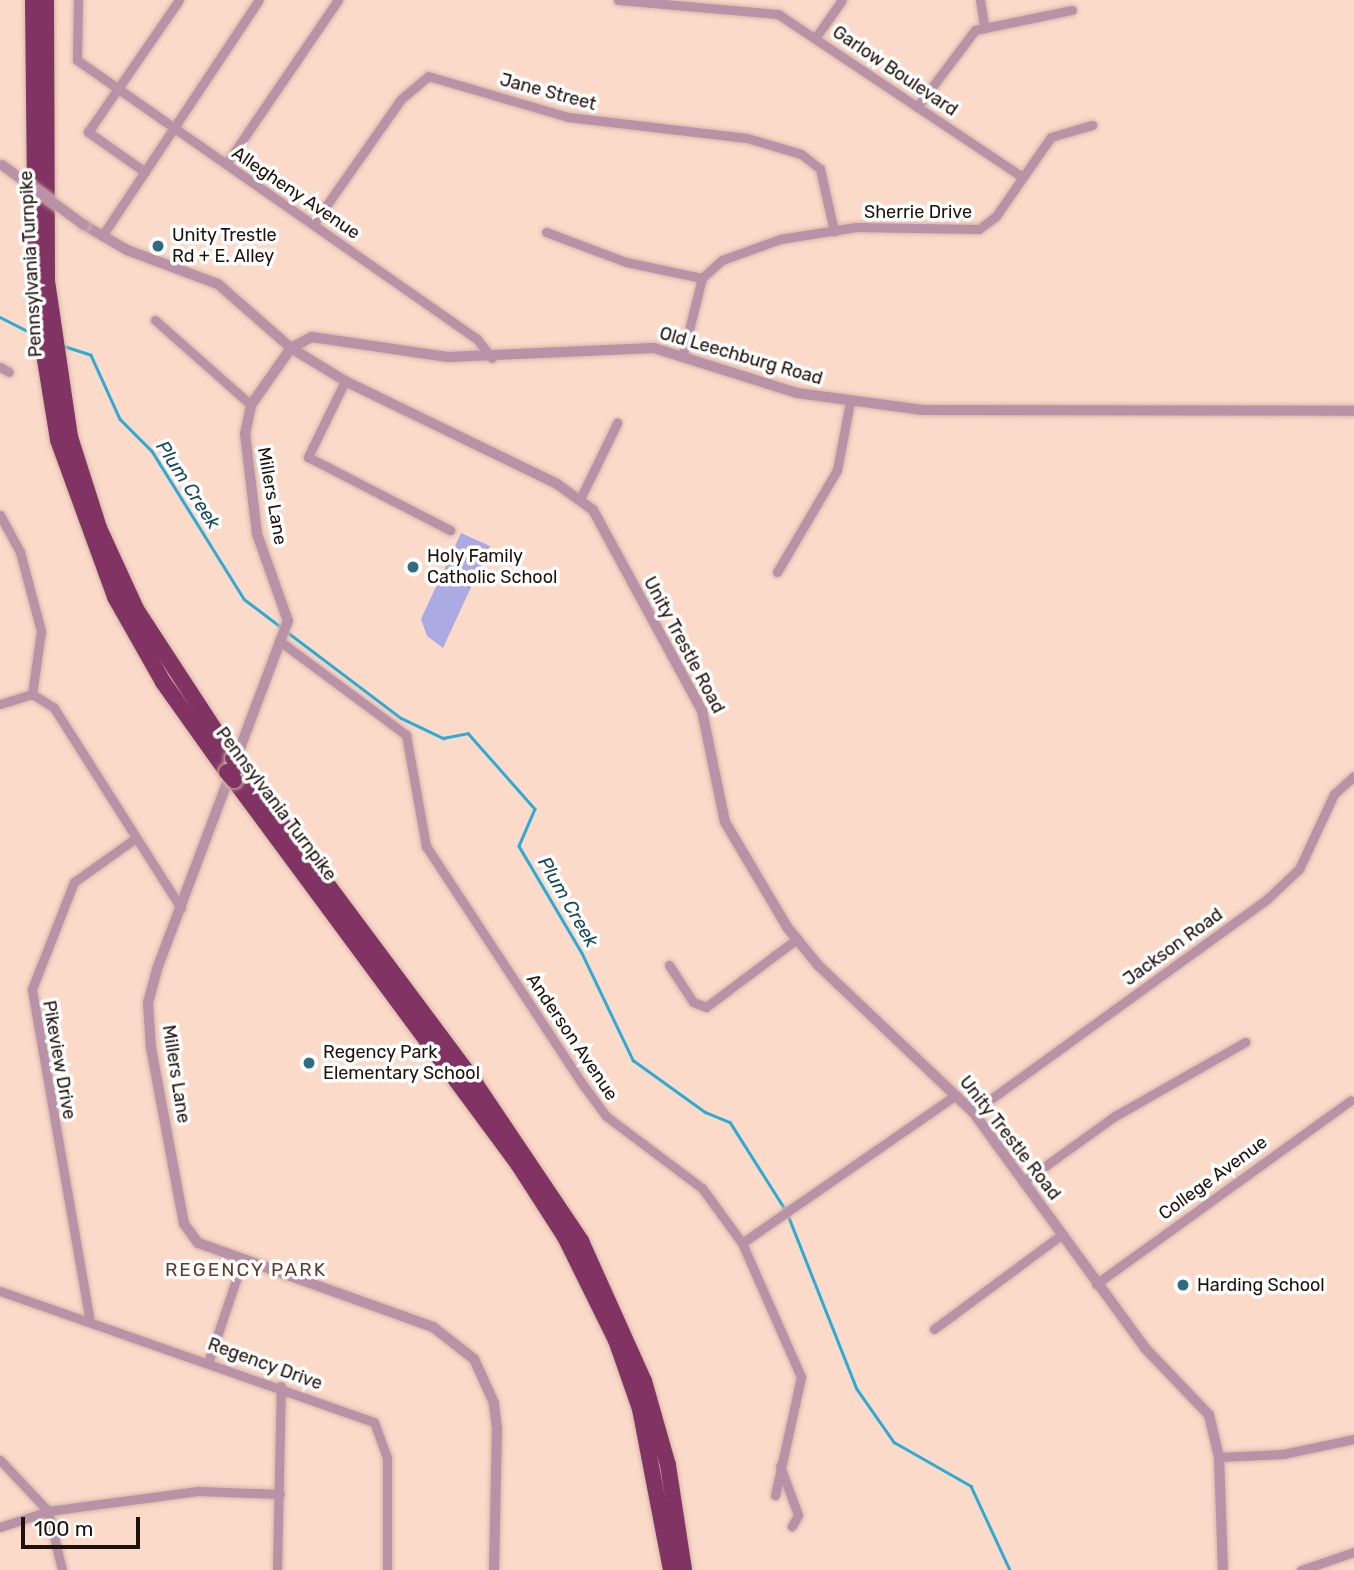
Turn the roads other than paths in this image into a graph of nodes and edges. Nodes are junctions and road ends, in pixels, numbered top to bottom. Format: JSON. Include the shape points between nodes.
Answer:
{"nodes":[{"id":1,"x":33,"y":0,"type":"edge"},
{"id":2,"x":46,"y":0,"type":"edge"},
{"id":3,"x":78,"y":0,"type":"edge"},
{"id":4,"x":177,"y":0,"type":"edge"},
{"id":5,"x":259,"y":0,"type":"edge"},
{"id":6,"x":338,"y":0,"type":"edge"},
{"id":7,"x":618,"y":0,"type":"edge"},
{"id":8,"x":842,"y":0,"type":"edge"},
{"id":9,"x":980,"y":0,"type":"edge"},
{"id":10,"x":1072,"y":10,"type":"dead end"},
{"id":11,"x":984,"y":25,"type":"junction"},
{"id":12,"x":816,"y":37,"type":"junction"},
{"id":13,"x":118,"y":90,"type":"junction"},
{"id":14,"x":917,"y":107,"type":"junction"},
{"id":15,"x":1092,"y":125,"type":"dead end"},
{"id":16,"x":173,"y":129,"type":"junction"},
{"id":17,"x":1,"y":164,"type":"edge"},
{"id":18,"x":226,"y":164,"type":"junction"},
{"id":19,"x":145,"y":172,"type":"junction"},
{"id":20,"x":1021,"y":176,"type":"junction"},
{"id":21,"x":314,"y":223,"type":"junction"},
{"id":22,"x":834,"y":231,"type":"junction"},
{"id":23,"x":546,"y":232,"type":"dead end"},
{"id":24,"x":102,"y":236,"type":"junction"},
{"id":25,"x":702,"y":278,"type":"junction"},
{"id":26,"x":155,"y":320,"type":"dead end"},
{"id":27,"x":292,"y":348,"type":"junction"},
{"id":28,"x":683,"y":354,"type":"junction"},
{"id":29,"x":492,"y":358,"type":"junction"},
{"id":30,"x":345,"y":381,"type":"junction"},
{"id":31,"x":850,"y":402,"type":"junction"},
{"id":32,"x":251,"y":405,"type":"junction"},
{"id":33,"x":1354,"y":411,"type":"edge"},
{"id":34,"x":617,"y":423,"type":"dead end"},
{"id":35,"x":580,"y":499,"type":"junction"},
{"id":36,"x":0,"y":515,"type":"edge"},
{"id":37,"x":450,"y":530,"type":"dead end"},
{"id":38,"x":777,"y":572,"type":"dead end"},
{"id":39,"x":284,"y":634,"type":"junction"},
{"id":40,"x":32,"y":694,"type":"junction"},
{"id":41,"x":0,"y":704,"type":"edge"},
{"id":42,"x":233,"y":769,"type":"junction"},
{"id":43,"x":1354,"y":776,"type":"edge"},
{"id":44,"x":133,"y":840,"type":"junction"},
{"id":45,"x":181,"y":908,"type":"junction"},
{"id":46,"x":797,"y":940,"type":"junction"},
{"id":47,"x":670,"y":965,"type":"dead end"},
{"id":48,"x":1245,"y":1042,"type":"dead end"},
{"id":49,"x":956,"y":1095,"type":"junction"},
{"id":50,"x":1351,"y":1100,"type":"dead end"},
{"id":51,"x":972,"y":1112,"type":"junction"},
{"id":52,"x":1023,"y":1182,"type":"junction"},
{"id":53,"x":1062,"y":1235,"type":"junction"},
{"id":54,"x":742,"y":1243,"type":"junction"},
{"id":55,"x":243,"y":1259,"type":"junction"},
{"id":56,"x":1096,"y":1284,"type":"junction"},
{"id":57,"x":0,"y":1291,"type":"edge"},
{"id":58,"x":90,"y":1322,"type":"junction"},
{"id":59,"x":934,"y":1329,"type":"dead end"},
{"id":60,"x":209,"y":1360,"type":"junction"},
{"id":61,"x":281,"y":1386,"type":"junction"},
{"id":62,"x":1354,"y":1439,"type":"edge"},
{"id":63,"x":1219,"y":1457,"type":"junction"},
{"id":64,"x":0,"y":1460,"type":"edge"},
{"id":65,"x":780,"y":1464,"type":"junction"},
{"id":66,"x":280,"y":1494,"type":"junction"},
{"id":67,"x":775,"y":1495,"type":"dead end"},
{"id":68,"x":48,"y":1510,"type":"junction"},
{"id":69,"x":792,"y":1526,"type":"dead end"},
{"id":70,"x":0,"y":1527,"type":"edge"},
{"id":71,"x":1354,"y":1552,"type":"edge"},
{"id":72,"x":62,"y":1570,"type":"edge"},
{"id":73,"x":277,"y":1570,"type":"edge"},
{"id":74,"x":387,"y":1570,"type":"edge"},
{"id":75,"x":494,"y":1570,"type":"edge"},
{"id":76,"x":671,"y":1570,"type":"edge"},
{"id":77,"x":684,"y":1570,"type":"edge"},
{"id":78,"x":1223,"y":1570,"type":"edge"},
{"id":79,"x":1301,"y":1570,"type":"edge"}],
"edges":[{"from":1,"to":42,"type":"highway","name":"Pennsylvania Turnpike","via":[[36,304],[58,440],[88,536],[121,608],[163,682]]},
{"from":2,"to":42,"type":"highway","name":"Pennsylvania Turnpike","via":[[47,281],[70,437],[99,528],[136,609]]},
{"from":3,"to":13,"type":"street","name":"Allegheny Avenue","via":[[77,60]]},
{"from":4,"to":13,"type":"street"},
{"from":5,"to":16,"type":"street"},
{"from":6,"to":18,"type":"street"},
{"from":7,"to":12,"type":"street","name":"Garlow Boulevard","via":[[769,12]]},
{"from":8,"to":12,"type":"street"},
{"from":9,"to":11,"type":"street"},
{"from":10,"to":11,"type":"street"},
{"from":11,"to":14,"type":"street","via":[[962,43]]},
{"from":12,"to":14,"type":"street","name":"Garlow Boulevard"},
{"from":13,"to":16,"type":"street","name":"Allegheny Avenue"},
{"from":13,"to":19,"type":"street","via":[[89,135]]},
{"from":14,"to":20,"type":"street","name":"Garlow Boulevard"},
{"from":15,"to":20,"type":"street","name":"Sherrie Drive","via":[[1051,137]]},
{"from":16,"to":18,"type":"street","name":"Allegheny Avenue"},
{"from":16,"to":19,"type":"street"},
{"from":17,"to":24,"type":"street","name":"Unity Trestle Road","bridge":true},
{"from":18,"to":21,"type":"street","name":"Allegheny Avenue"},
{"from":19,"to":24,"type":"street"},
{"from":20,"to":22,"type":"street","name":"Sherrie Drive","via":[[996,216],[979,229],[890,225]]},
{"from":21,"to":22,"type":"street","name":"Jane Street","via":[[401,99],[428,76],[568,117],[747,138],[801,154],[820,169]]},
{"from":21,"to":29,"type":"street","name":"Allegheny Avenue","via":[[477,339]]},
{"from":22,"to":25,"type":"street","name":"Sherrie Drive","via":[[739,253]]},
{"from":23,"to":25,"type":"street","via":[[626,262]]},
{"from":24,"to":27,"type":"street","name":"Unity Trestle Road","via":[[218,284]]},
{"from":25,"to":28,"type":"street"},
{"from":26,"to":32,"type":"street"},
{"from":27,"to":29,"type":"street","name":"Old Leechburg Road","via":[[312,337],[434,356]]},
{"from":27,"to":30,"type":"street","name":"Unity Trestle Road"},
{"from":27,"to":32,"type":"street","name":"Millers Lane"},
{"from":28,"to":29,"type":"street","name":"Old Leechburg Road","via":[[637,346]]},
{"from":28,"to":31,"type":"street","name":"Old Leechburg Road","via":[[776,387]]},
{"from":30,"to":35,"type":"street","name":"Unity Trestle Road"},
{"from":30,"to":37,"type":"street","via":[[308,457]]},
{"from":31,"to":33,"type":"street","name":"Old Leechburg Road","via":[[990,412]]},
{"from":31,"to":38,"type":"street","via":[[837,470]]},
{"from":32,"to":39,"type":"street","name":"Millers Lane","via":[[245,434],[251,494]]},
{"from":34,"to":35,"type":"street"},
{"from":35,"to":46,"type":"street","name":"Unity Trestle Road","via":[[605,528],[702,711],[725,822]]},
{"from":36,"to":40,"type":"street","via":[[20,552],[41,631]]},
{"from":39,"to":45,"type":"street","name":"Millers Lane"},
{"from":39,"to":54,"type":"street","name":"Anderson Avenue","via":[[405,735],[426,846],[581,1082],[606,1116],[702,1188]]},
{"from":40,"to":41,"type":"street"},
{"from":40,"to":44,"type":"street","via":[[54,708]]},
{"from":42,"to":76,"type":"highway","name":"Pennsylvania Turnpike","via":[[518,1164],[565,1237],[602,1309],[640,1409]]},
{"from":42,"to":77,"type":"highway","name":"Pennsylvania Turnpike","via":[[475,1083],[581,1241],[644,1381],[668,1465]]},
{"from":43,"to":51,"type":"street","name":"Jackson Road","via":[[1334,794],[1299,869],[1267,899]]},
{"from":44,"to":45,"type":"street"},
{"from":44,"to":58,"type":"street","name":"Pikeview Drive","via":[[74,882],[32,989]]},
{"from":45,"to":55,"type":"street","name":"Millers Lane","via":[[148,1003],[151,1048],[184,1224],[198,1243]]},
{"from":46,"to":47,"type":"street","via":[[706,1007],[693,1002]]},
{"from":46,"to":49,"type":"street","name":"Unity Trestle Road"},
{"from":48,"to":52,"type":"street","via":[[1115,1116]]},
{"from":49,"to":51,"type":"street","name":"Unity Trestle Road"},
{"from":49,"to":54,"type":"street"},
{"from":50,"to":56,"type":"street","name":"College Avenue"},
{"from":51,"to":52,"type":"street","name":"Unity Trestle Road"},
{"from":52,"to":53,"type":"street","name":"Unity Trestle Road"},
{"from":53,"to":56,"type":"street","name":"Unity Trestle Road"},
{"from":53,"to":59,"type":"street"},
{"from":54,"to":65,"type":"street","name":"Anderson Avenue","via":[[801,1377]]},
{"from":55,"to":60,"type":"street"},
{"from":55,"to":75,"type":"street","name":"Millers Lane","via":[[433,1327],[474,1359],[487,1384],[497,1429]]},
{"from":56,"to":63,"type":"street","name":"Unity Trestle Road","via":[[1145,1348],[1201,1405]]},
{"from":57,"to":58,"type":"street","name":"Regency Drive"},
{"from":58,"to":60,"type":"street","name":"Regency Drive"},
{"from":60,"to":61,"type":"street","name":"Regency Drive"},
{"from":61,"to":66,"type":"street"},
{"from":61,"to":74,"type":"street","name":"Regency Drive","via":[[366,1416],[382,1430]]},
{"from":62,"to":63,"type":"street","via":[[1283,1454]]},
{"from":63,"to":78,"type":"street","name":"Unity Trestle Road"},
{"from":64,"to":68,"type":"street"},
{"from":65,"to":67,"type":"street","name":"Anderson Avenue"},
{"from":65,"to":69,"type":"street","via":[[796,1506]]},
{"from":66,"to":68,"type":"street","via":[[198,1492]]},
{"from":66,"to":73,"type":"street"},
{"from":68,"to":70,"type":"street"},
{"from":68,"to":72,"type":"street"},
{"from":71,"to":79,"type":"street"}]}
